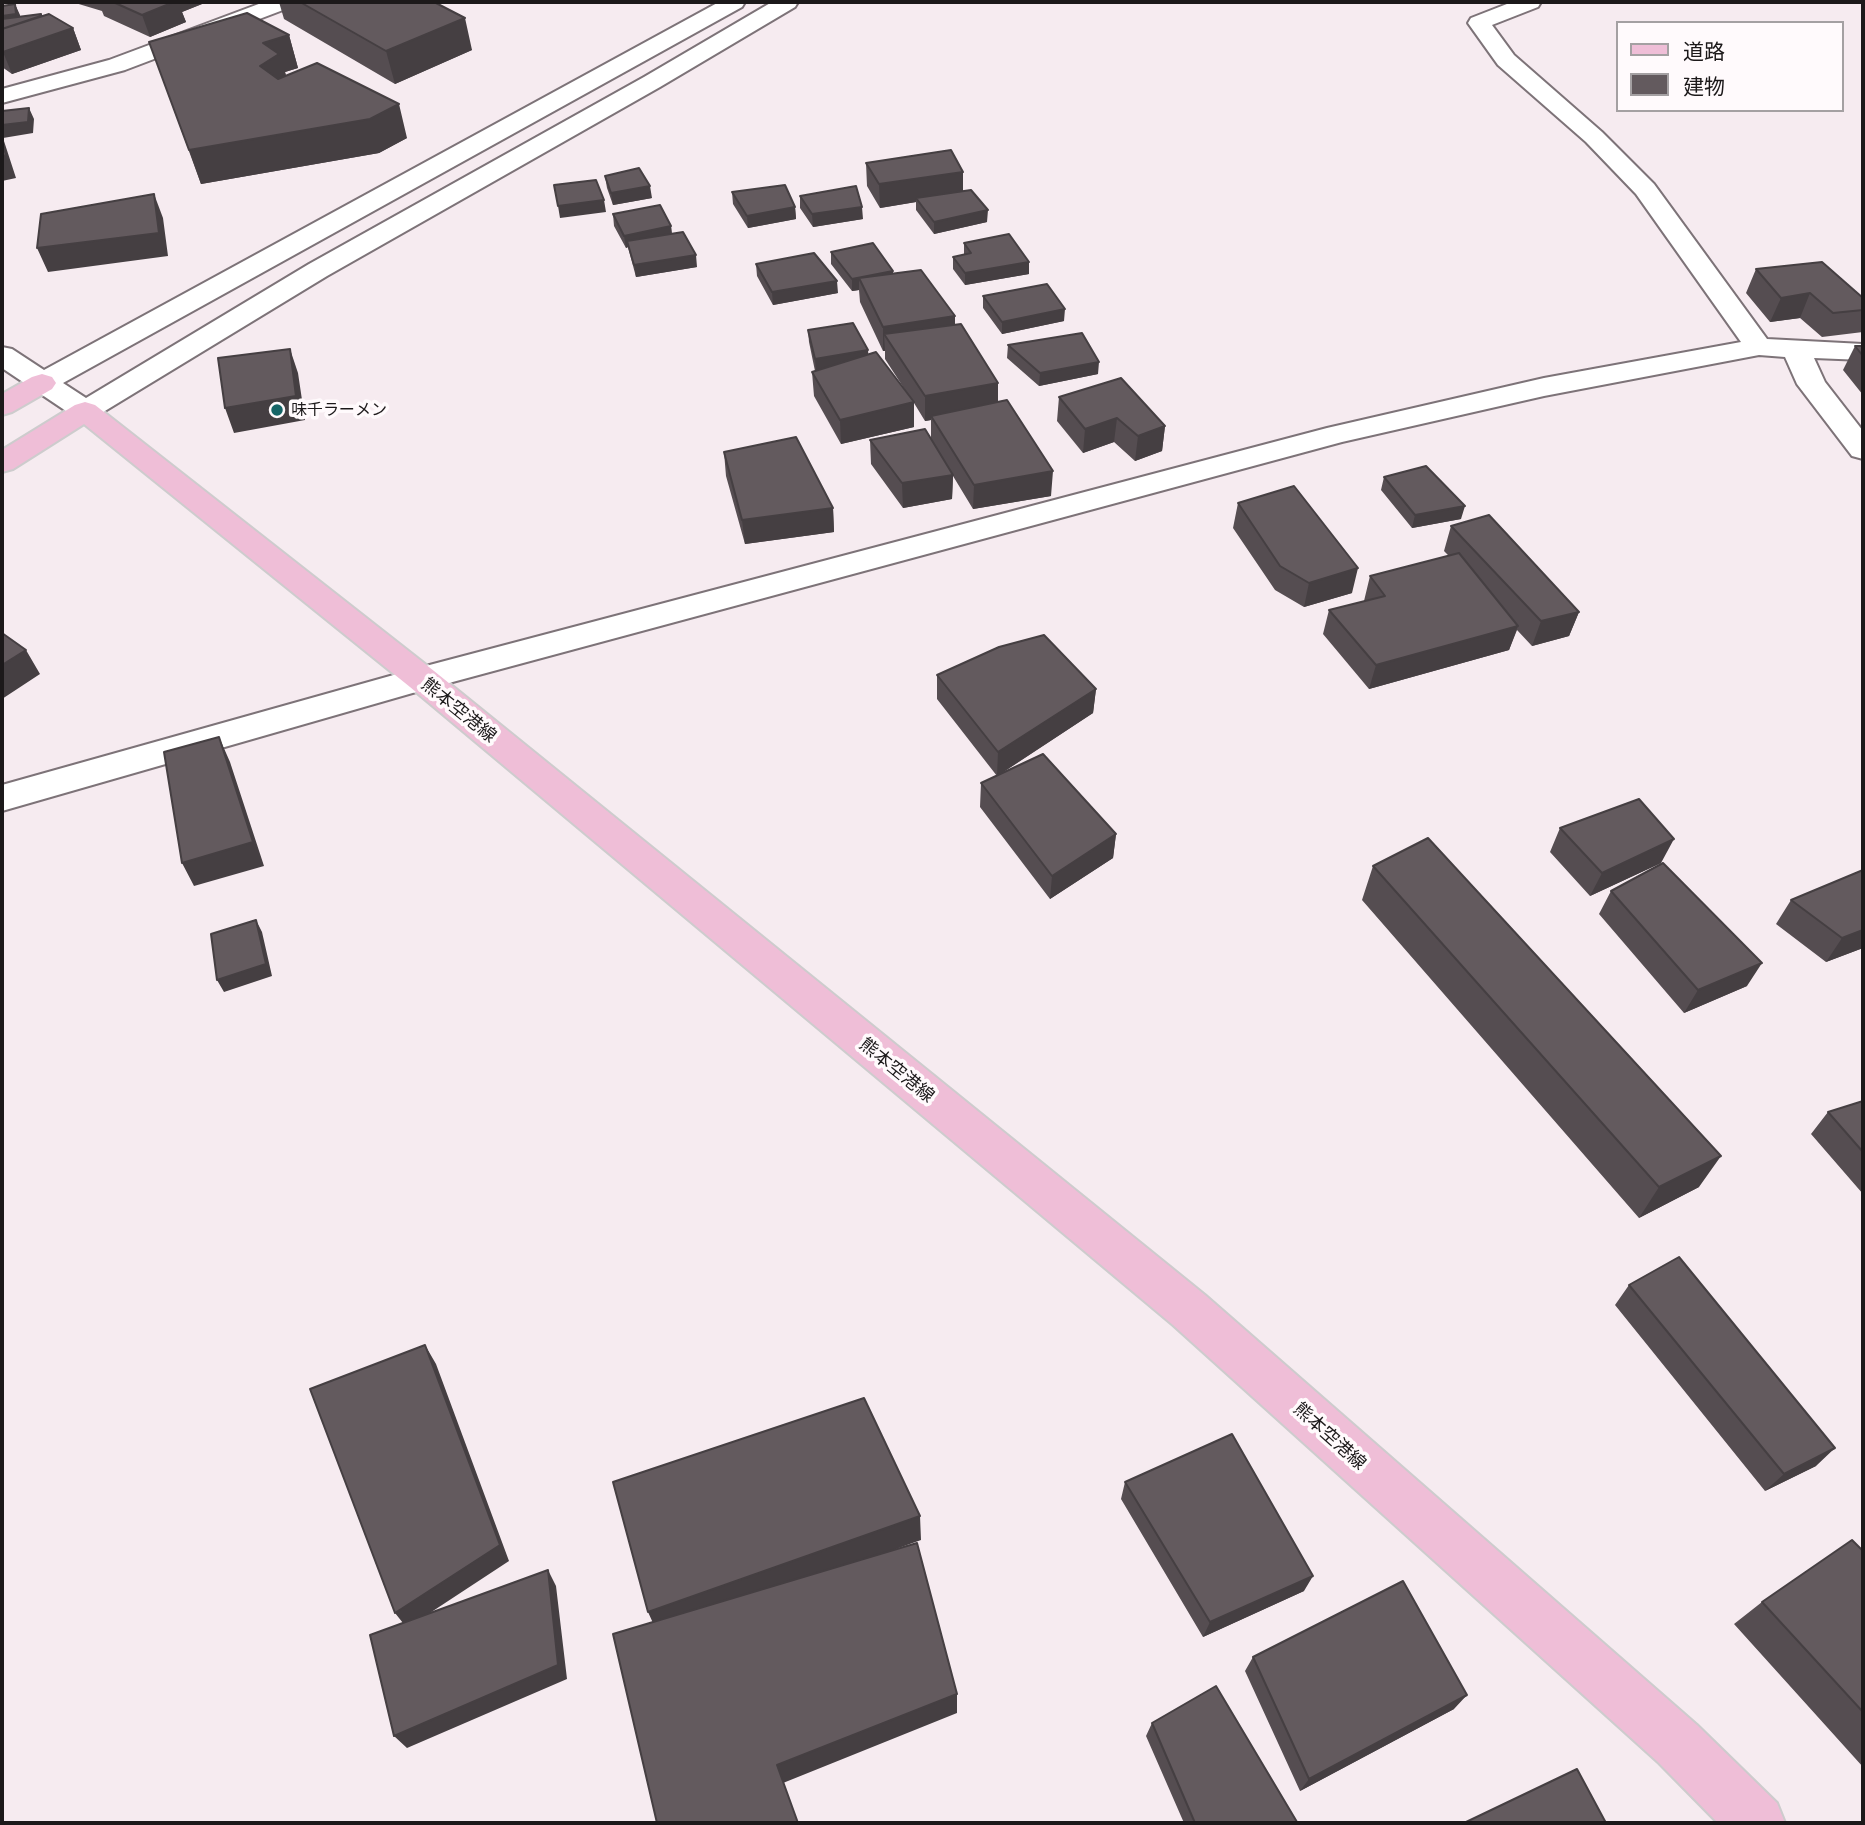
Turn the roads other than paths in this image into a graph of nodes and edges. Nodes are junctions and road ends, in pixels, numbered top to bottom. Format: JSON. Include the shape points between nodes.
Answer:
{"nodes":[{"id":1,"x":283,"y":2,"type":"edge"},
{"id":2,"x":734,"y":2,"type":"edge"},
{"id":3,"x":787,"y":2,"type":"edge"},
{"id":4,"x":1530,"y":2,"type":"edge"},
{"id":5,"x":2,"y":96,"type":"edge"},
{"id":6,"x":1759,"y":347,"type":"junction"},
{"id":7,"x":1797,"y":351,"type":"junction"},
{"id":8,"x":1863,"y":352,"type":"edge"},
{"id":9,"x":2,"y":355,"type":"edge"},
{"id":10,"x":42,"y":383,"type":"junction"},
{"id":11,"x":2,"y":407,"type":"edge"},
{"id":12,"x":85,"y":411,"type":"junction"},
{"id":13,"x":1863,"y":450,"type":"edge"},
{"id":14,"x":2,"y":463,"type":"edge"},
{"id":15,"x":422,"y":679,"type":"junction"},
{"id":16,"x":2,"y":798,"type":"edge"},
{"id":17,"x":1757,"y":1823,"type":"edge"}],
"edges":[{"from":1,"to":5,"type":"street","via":[[117,65]]},
{"from":2,"to":10,"type":"street"},
{"from":3,"to":12,"type":"street","via":[[318,270]]},
{"from":4,"to":6,"type":"street","via":[[1479,23],[1506,60],[1645,189]]},
{"from":6,"to":7,"type":"street"},
{"from":6,"to":15,"type":"street","via":[[1544,387],[1337,435]]},
{"from":7,"to":8,"type":"street"},
{"from":7,"to":13,"type":"street","via":[[1811,384]]},
{"from":9,"to":10,"type":"street"},
{"from":10,"to":11,"type":"main road"},
{"from":10,"to":12,"type":"street"},
{"from":12,"to":14,"type":"main road"},
{"from":12,"to":15,"type":"main road","name":"熊本空港線"},
{"from":15,"to":16,"type":"street"},
{"from":15,"to":17,"type":"main road","name":"熊本空港線","via":[[1189,1310],[1678,1744]]}]}
